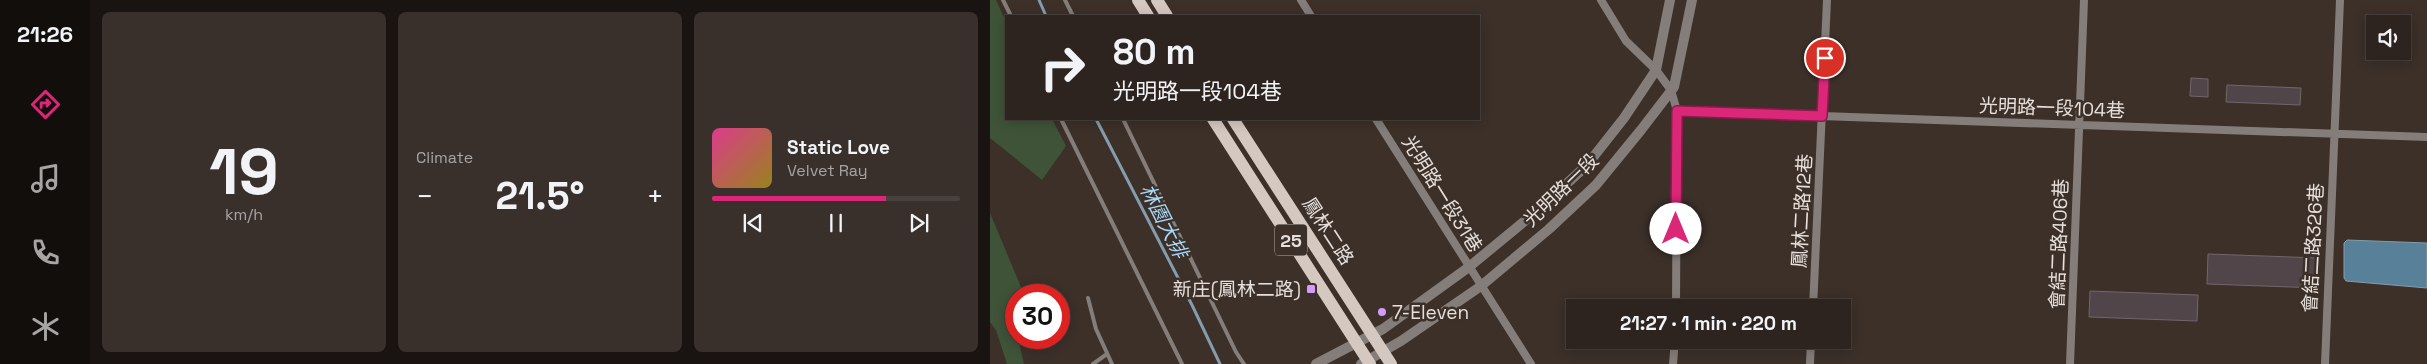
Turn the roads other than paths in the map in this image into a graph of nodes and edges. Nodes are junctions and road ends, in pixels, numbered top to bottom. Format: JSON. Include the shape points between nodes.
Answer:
{"nodes":[{"id":1,"x":1003,"y":0,"type":"edge"},
{"id":2,"x":1065,"y":0,"type":"edge"},
{"id":3,"x":1138,"y":0,"type":"edge"},
{"id":4,"x":1157,"y":0,"type":"edge"},
{"id":5,"x":1301,"y":0,"type":"edge"},
{"id":6,"x":1601,"y":0,"type":"edge"},
{"id":7,"x":1670,"y":0,"type":"edge"},
{"id":8,"x":1692,"y":0,"type":"edge"},
{"id":9,"x":1827,"y":0,"type":"edge"},
{"id":10,"x":2084,"y":0,"type":"edge"},
{"id":11,"x":2340,"y":0,"type":"edge"},
{"id":12,"x":1010,"y":15,"type":"edge"},
{"id":13,"x":1072,"y":15,"type":"edge"},
{"id":14,"x":1147,"y":15,"type":"edge"},
{"id":15,"x":1166,"y":15,"type":"edge"},
{"id":16,"x":1310,"y":15,"type":"edge"},
{"id":17,"x":1656,"y":70,"type":"junction"},
{"id":18,"x":1671,"y":90,"type":"junction"},
{"id":19,"x":1677,"y":111,"type":"junction"},
{"id":20,"x":1822,"y":116,"type":"junction"},
{"id":21,"x":1061,"y":120,"type":"edge"},
{"id":22,"x":1124,"y":120,"type":"edge"},
{"id":23,"x":1215,"y":120,"type":"edge"},
{"id":24,"x":1235,"y":120,"type":"edge"},
{"id":25,"x":1377,"y":120,"type":"edge"},
{"id":26,"x":2080,"y":125,"type":"junction"},
{"id":27,"x":2335,"y":133,"type":"junction"},
{"id":28,"x":2427,"y":137,"type":"edge"},
{"id":29,"x":1469,"y":267,"type":"junction"},
{"id":30,"x":1481,"y":286,"type":"junction"},
{"id":31,"x":1088,"y":298,"type":"dead end"},
{"id":32,"x":1676,"y":299,"type":"edge"},
{"id":33,"x":1813,"y":299,"type":"edge"},
{"id":34,"x":1373,"y":334,"type":"junction"},
{"id":35,"x":1357,"y":344,"type":"junction"},
{"id":36,"x":1674,"y":349,"type":"edge"},
{"id":37,"x":1811,"y":349,"type":"edge"},
{"id":38,"x":1383,"y":351,"type":"junction"},
{"id":39,"x":1107,"y":354,"type":"junction"},
{"id":40,"x":1366,"y":363,"type":"edge"},
{"id":41,"x":1093,"y":364,"type":"edge"},
{"id":42,"x":1112,"y":364,"type":"edge"},
{"id":43,"x":1182,"y":364,"type":"edge"},
{"id":44,"x":1244,"y":364,"type":"edge"},
{"id":45,"x":1316,"y":364,"type":"edge"},
{"id":46,"x":1391,"y":364,"type":"edge"},
{"id":47,"x":1531,"y":364,"type":"edge"},
{"id":48,"x":1673,"y":364,"type":"edge"},
{"id":49,"x":1810,"y":364,"type":"edge"},
{"id":50,"x":2070,"y":364,"type":"edge"},
{"id":51,"x":2324,"y":364,"type":"edge"}],
"edges":[{"from":1,"to":12,"type":"lane"},
{"from":2,"to":13,"type":"lane"},
{"from":3,"to":14,"type":"main road"},
{"from":4,"to":15,"type":"main road"},
{"from":5,"to":16,"type":"street"},
{"from":6,"to":17,"type":"street","via":[[1626,41]]},
{"from":7,"to":17,"type":"street","name":"光明路一段"},
{"from":8,"to":18,"type":"street","name":"光明路一段"},
{"from":9,"to":20,"type":"street","name":"鳳林二路12巷"},
{"from":10,"to":26,"type":"street","name":"會結二路406巷"},
{"from":11,"to":27,"type":"street","name":"會結二路326巷"},
{"from":17,"to":18,"type":"street"},
{"from":17,"to":29,"type":"street","name":"光明路一段","via":[[1587,165]]},
{"from":18,"to":19,"type":"street"},
{"from":18,"to":30,"type":"street","name":"光明路一段","via":[[1596,185]]},
{"from":19,"to":20,"type":"street","name":"光明路一段104巷"},
{"from":19,"to":32,"type":"street"},
{"from":20,"to":26,"type":"street","name":"光明路一段104巷"},
{"from":20,"to":33,"type":"street","name":"鳳林二路12巷"},
{"from":21,"to":43,"type":"lane"},
{"from":22,"to":44,"type":"lane"},
{"from":23,"to":35,"type":"main road","name":"鳳林二路","number":"25"},
{"from":24,"to":34,"type":"main road","name":"鳳林二路","number":"25"},
{"from":25,"to":29,"type":"street","name":"光明路一段31巷"},
{"from":26,"to":27,"type":"street","name":"光明路一段104巷"},
{"from":26,"to":50,"type":"street","name":"會結二路406巷"},
{"from":27,"to":28,"type":"street","name":"光明路一段104巷"},
{"from":27,"to":51,"type":"street","name":"會結二路326巷"},
{"from":29,"to":30,"type":"street","name":"光明路一段31巷"},
{"from":29,"to":34,"type":"street","name":"光明路一段"},
{"from":30,"to":38,"type":"street","name":"光明路一段"},
{"from":30,"to":47,"type":"street","name":"光明路一段31巷"},
{"from":31,"to":39,"type":"lane"},
{"from":34,"to":35,"type":"street","name":"光明路一段"},
{"from":34,"to":38,"type":"main road","name":"鳳林二路","number":"25"},
{"from":35,"to":40,"type":"main road","name":"鳳林二路","number":"25"},
{"from":35,"to":45,"type":"street","name":"光明路一段"},
{"from":36,"to":48,"type":"street"},
{"from":37,"to":49,"type":"street"},
{"from":38,"to":40,"type":"street","name":"光明路一段"},
{"from":38,"to":46,"type":"main road","name":"鳳林二路","number":"25"},
{"from":39,"to":41,"type":"lane"},
{"from":39,"to":42,"type":"lane"}]}
